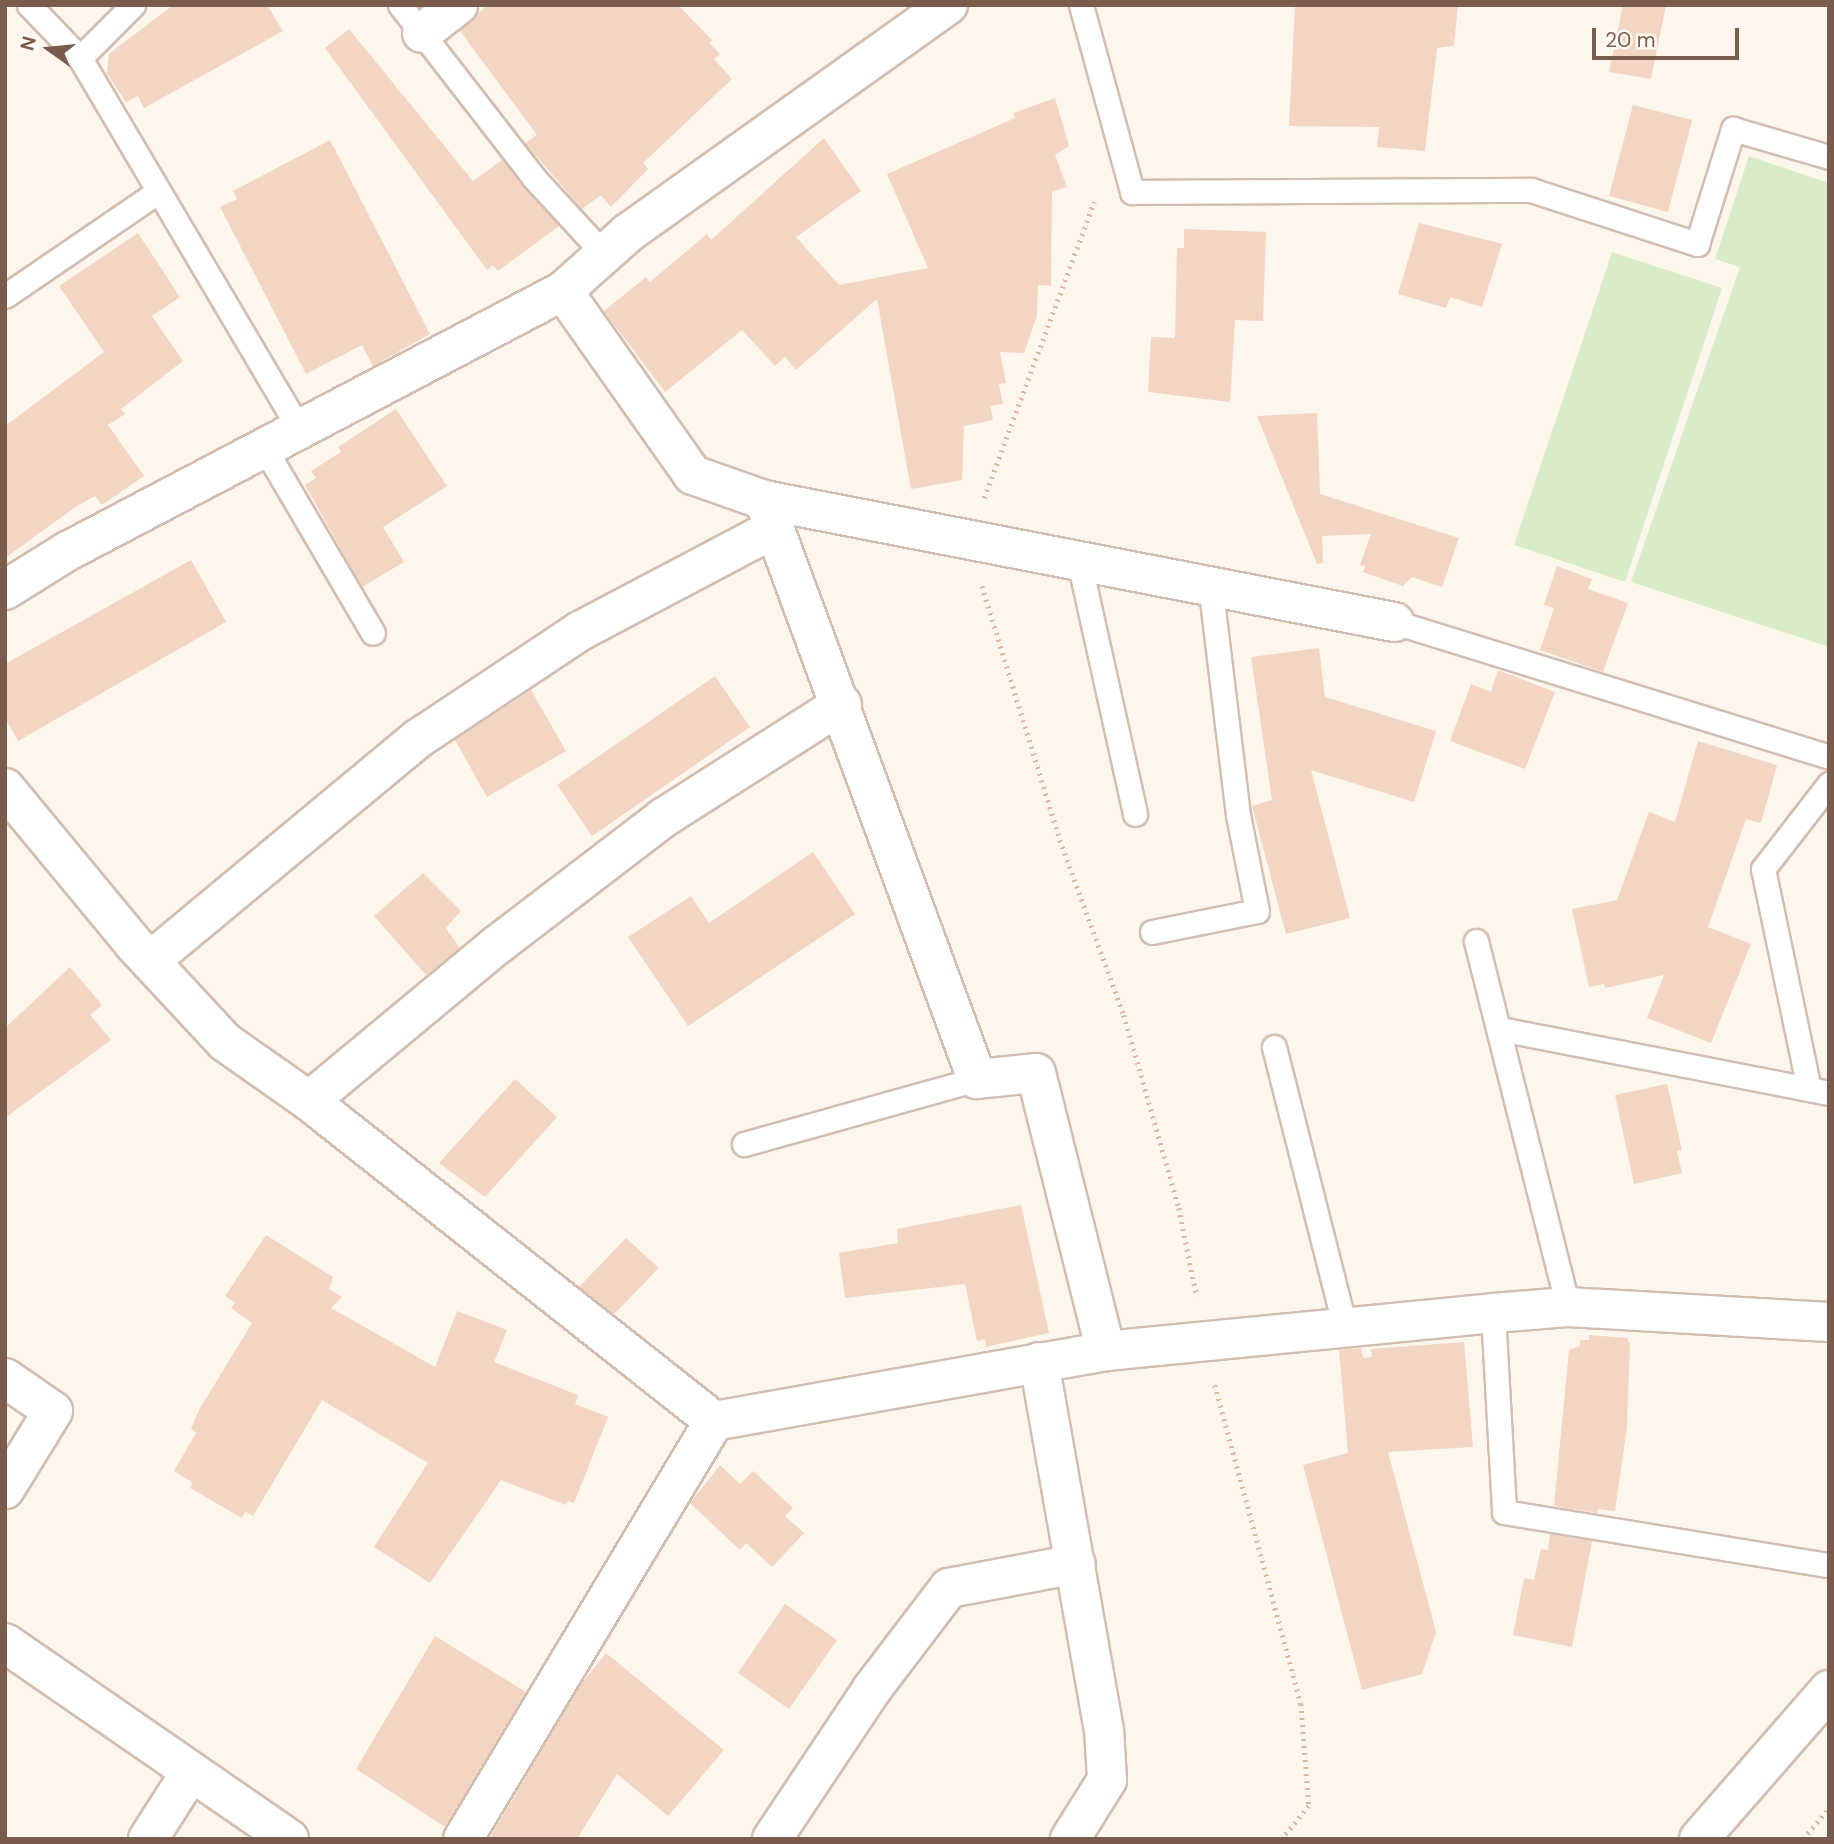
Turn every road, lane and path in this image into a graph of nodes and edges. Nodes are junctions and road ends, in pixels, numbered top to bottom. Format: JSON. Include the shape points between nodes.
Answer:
{"nodes":[{"id":1,"x":29,"y":5,"type":"edge"},
{"id":2,"x":133,"y":5,"type":"edge"},
{"id":3,"x":458,"y":5,"type":"edge"},
{"id":4,"x":948,"y":5,"type":"edge"},
{"id":5,"x":1081,"y":5,"type":"edge"},
{"id":6,"x":411,"y":19,"type":"edge"},
{"id":7,"x":80,"y":58,"type":"junction"},
{"id":8,"x":1118,"y":139,"type":"junction"},
{"id":9,"x":1829,"y":157,"type":"edge"},
{"id":10,"x":156,"y":193,"type":"junction"},
{"id":11,"x":604,"y":254,"type":"junction"},
{"id":12,"x":563,"y":291,"type":"junction"},
{"id":13,"x":5,"y":296,"type":"edge"},
{"id":14,"x":300,"y":430,"type":"junction"},
{"id":15,"x":265,"y":449,"type":"junction"},
{"id":16,"x":770,"y":514,"type":"junction"},
{"id":17,"x":968,"y":539,"type":"junction"},
{"id":18,"x":1079,"y":561,"type":"junction"},
{"id":19,"x":1210,"y":583,"type":"junction"},
{"id":20,"x":5,"y":590,"type":"edge"},
{"id":21,"x":1394,"y":622,"type":"joint"},
{"id":22,"x":373,"y":633,"type":"dead end"},
{"id":23,"x":842,"y":704,"type":"junction"},
{"id":24,"x":1829,"y":757,"type":"edge"},
{"id":25,"x":1829,"y":784,"type":"edge"},
{"id":26,"x":5,"y":788,"type":"edge"},
{"id":27,"x":1135,"y":814,"type":"dead end"},
{"id":28,"x":1153,"y":932,"type":"dead end"},
{"id":29,"x":1476,"y":941,"type":"dead end"},
{"id":30,"x":150,"y":961,"type":"junction"},
{"id":31,"x":1500,"y":1029,"type":"junction"},
{"id":32,"x":1274,"y":1047,"type":"dead end"},
{"id":33,"x":976,"y":1079,"type":"junction"},
{"id":34,"x":1819,"y":1091,"type":"edge"},
{"id":35,"x":309,"y":1101,"type":"junction"},
{"id":36,"x":744,"y":1144,"type":"dead end"},
{"id":37,"x":1568,"y":1307,"type":"junction"},
{"id":38,"x":1493,"y":1313,"type":"junction"},
{"id":39,"x":1829,"y":1322,"type":"edge"},
{"id":40,"x":1345,"y":1326,"type":"junction"},
{"id":41,"x":1208,"y":1340,"type":"junction"},
{"id":42,"x":1106,"y":1351,"type":"junction"},
{"id":43,"x":1039,"y":1362,"type":"junction"},
{"id":44,"x":5,"y":1378,"type":"edge"},
{"id":45,"x":714,"y":1421,"type":"junction"},
{"id":46,"x":5,"y":1489,"type":"edge"},
{"id":47,"x":1076,"y":1564,"type":"junction"},
{"id":48,"x":1829,"y":1564,"type":"edge"},
{"id":49,"x":5,"y":1643,"type":"edge"},
{"id":50,"x":1829,"y":1690,"type":"edge"},
{"id":51,"x":190,"y":1773,"type":"junction"},
{"id":52,"x":1829,"y":1808,"type":"edge"},
{"id":53,"x":148,"y":1839,"type":"edge"},
{"id":54,"x":289,"y":1839,"type":"edge"},
{"id":55,"x":463,"y":1839,"type":"edge"},
{"id":56,"x":772,"y":1839,"type":"edge"},
{"id":57,"x":1070,"y":1839,"type":"edge"},
{"id":58,"x":1282,"y":1839,"type":"edge"},
{"id":59,"x":1699,"y":1839,"type":"edge"},
{"id":60,"x":1803,"y":1839,"type":"edge"}],
"edges":[{"from":1,"to":7,"type":"lane"},
{"from":2,"to":7,"type":"lane"},
{"from":3,"to":6,"type":"street"},
{"from":4,"to":11,"type":"street"},
{"from":5,"to":8,"type":"lane"},
{"from":6,"to":11,"type":"lane","via":[[534,178]]},
{"from":7,"to":10,"type":"lane"},
{"from":8,"to":9,"type":"lane","via":[[1132,192],[1531,190],[1697,244],[1733,129]]},
{"from":8,"to":17,"type":"path"},
{"from":10,"to":13,"type":"lane"},
{"from":10,"to":14,"type":"lane"},
{"from":11,"to":12,"type":"street"},
{"from":12,"to":14,"type":"street"},
{"from":12,"to":16,"type":"street","via":[[694,475]]},
{"from":14,"to":15,"type":"street"},
{"from":15,"to":20,"type":"street","via":[[66,552]]},
{"from":15,"to":22,"type":"lane"},
{"from":16,"to":17,"type":"street"},
{"from":16,"to":23,"type":"street"},
{"from":16,"to":30,"type":"street","via":[[580,631],[419,738]]},
{"from":17,"to":18,"type":"street"},
{"from":17,"to":41,"type":"path","via":[[1060,839],[1124,1015],[1179,1208]]},
{"from":18,"to":19,"type":"street"},
{"from":18,"to":27,"type":"lane"},
{"from":19,"to":21,"type":"street"},
{"from":19,"to":28,"type":"lane","via":[[1238,815],[1257,912]]},
{"from":21,"to":24,"type":"lane"},
{"from":23,"to":33,"type":"street"},
{"from":23,"to":35,"type":"street","via":[[663,818],[497,945]]},
{"from":25,"to":34,"type":"lane","via":[[1763,869]]},
{"from":26,"to":30,"type":"street"},
{"from":29,"to":31,"type":"lane"},
{"from":30,"to":35,"type":"street","via":[[225,1042]]},
{"from":31,"to":34,"type":"lane"},
{"from":31,"to":37,"type":"lane"},
{"from":32,"to":40,"type":"lane"},
{"from":33,"to":36,"type":"lane"},
{"from":33,"to":42,"type":"street","via":[[1036,1073]]},
{"from":35,"to":45,"type":"street"},
{"from":37,"to":38,"type":"street"},
{"from":37,"to":39,"type":"street"},
{"from":38,"to":40,"type":"street"},
{"from":38,"to":48,"type":"lane","via":[[1504,1512]]},
{"from":40,"to":41,"type":"street"},
{"from":41,"to":42,"type":"street"},
{"from":41,"to":58,"type":"path","via":[[1212,1374],[1301,1704],[1308,1806]]},
{"from":42,"to":43,"type":"street"},
{"from":43,"to":45,"type":"street"},
{"from":43,"to":47,"type":"street"},
{"from":44,"to":46,"type":"street","via":[[53,1411]]},
{"from":45,"to":55,"type":"street"},
{"from":47,"to":56,"type":"street","via":[[949,1588],[872,1689]]},
{"from":47,"to":57,"type":"street","via":[[1104,1729],[1107,1780]]},
{"from":49,"to":51,"type":"street"},
{"from":50,"to":59,"type":"street"},
{"from":51,"to":53,"type":"street"},
{"from":51,"to":54,"type":"street"},
{"from":52,"to":60,"type":"path"}]}
